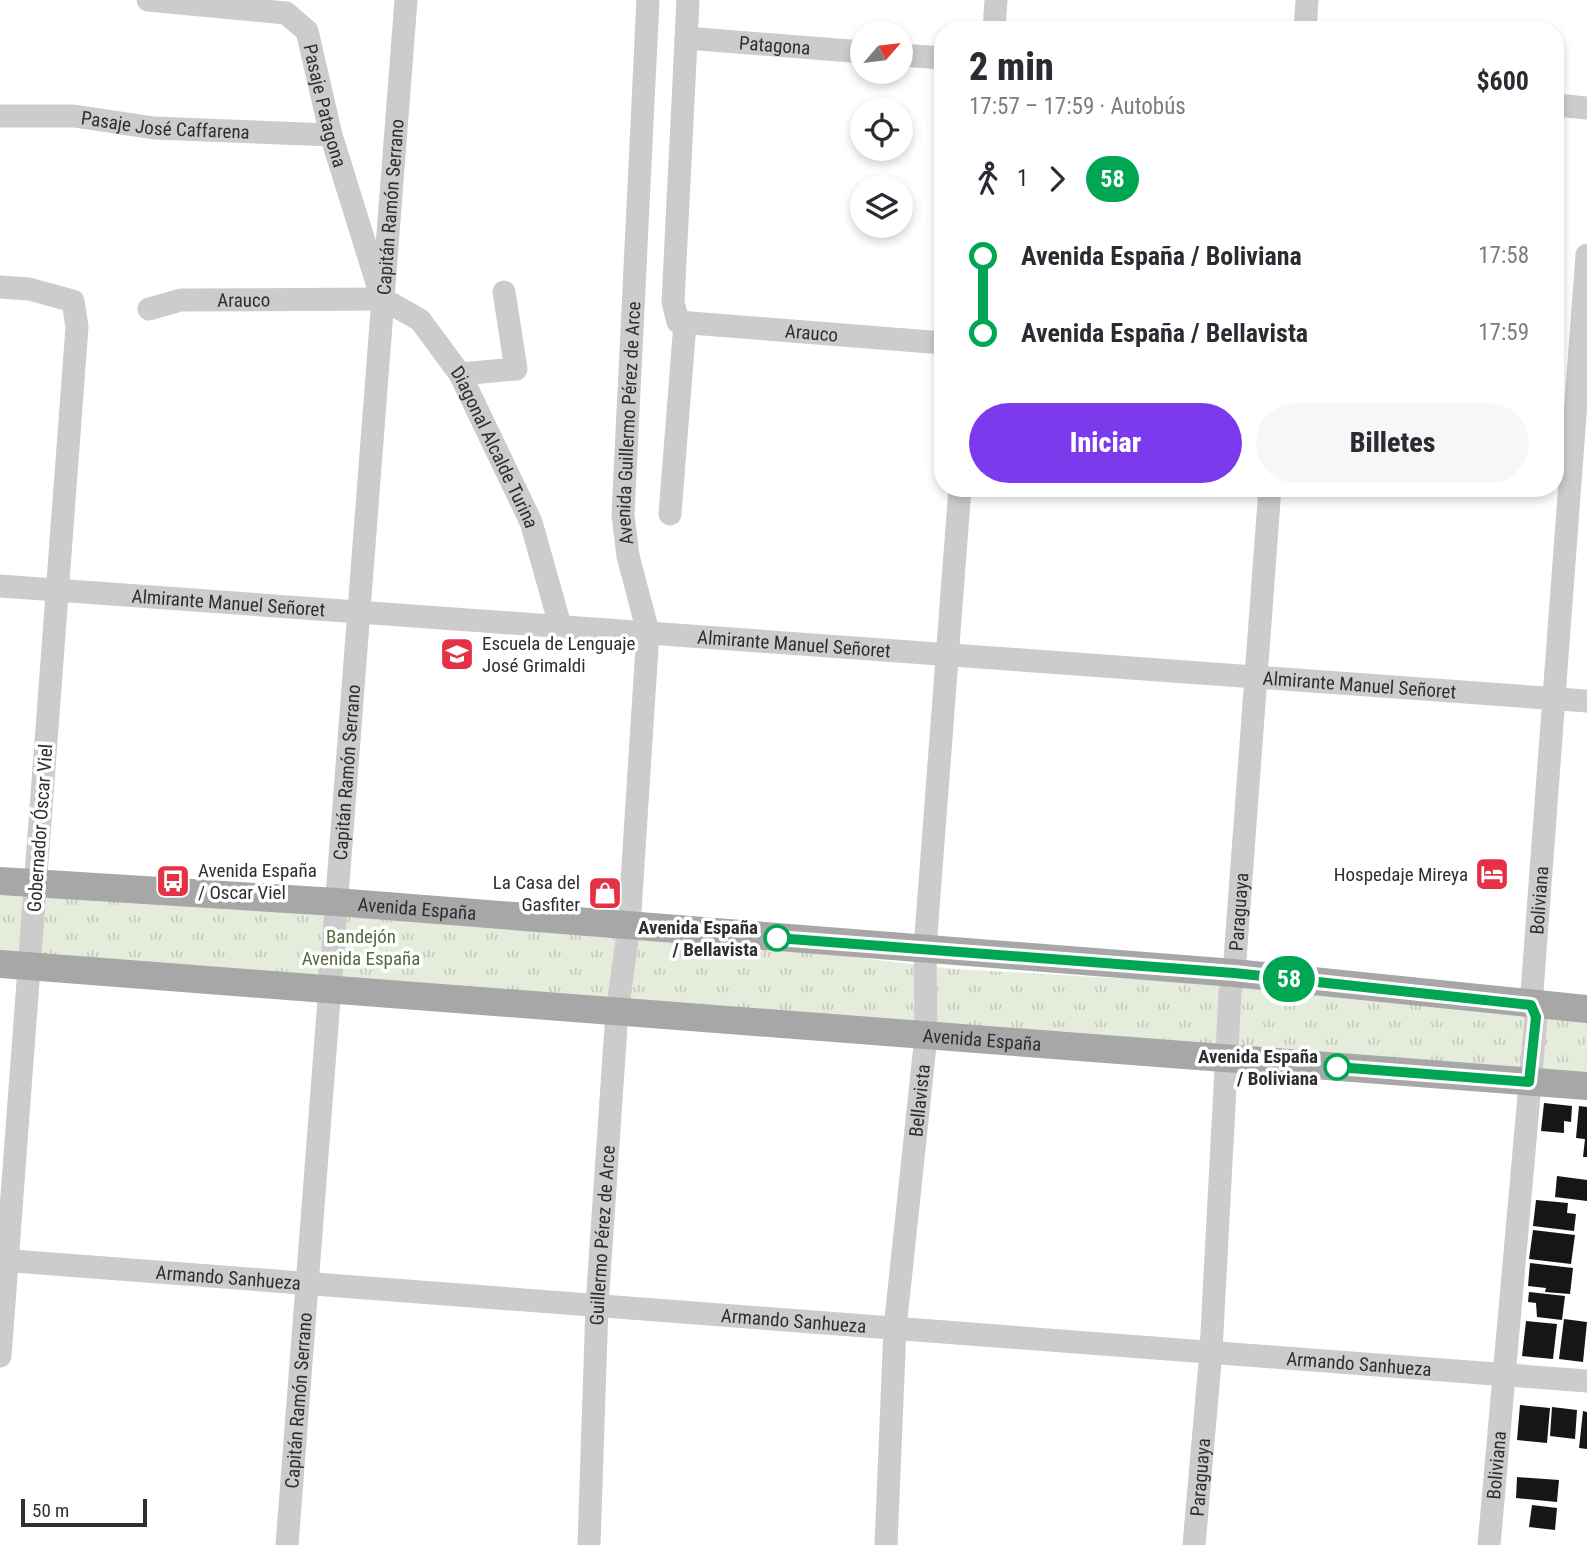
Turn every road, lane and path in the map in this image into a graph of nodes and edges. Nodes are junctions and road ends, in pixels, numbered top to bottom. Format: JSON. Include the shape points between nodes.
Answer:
{"nodes":[{"id":1,"x":148,"y":0,"type":"edge"},
{"id":2,"x":405,"y":0,"type":"edge"},
{"id":3,"x":648,"y":0,"type":"edge"},
{"id":4,"x":688,"y":0,"type":"edge"},
{"id":5,"x":996,"y":0,"type":"edge"},
{"id":6,"x":1307,"y":0,"type":"edge"},
{"id":7,"x":995,"y":21,"type":"edge"},
{"id":8,"x":1305,"y":21,"type":"edge"},
{"id":9,"x":686,"y":38,"type":"junction"},
{"id":10,"x":850,"y":51,"type":"edge"},
{"id":11,"x":914,"y":56,"type":"edge"},
{"id":12,"x":934,"y":57,"type":"edge"},
{"id":13,"x":1564,"y":106,"type":"edge"},
{"id":14,"x":1587,"y":108,"type":"edge"},
{"id":15,"x":0,"y":116,"type":"edge"},
{"id":16,"x":331,"y":135,"type":"junction"},
{"id":17,"x":1587,"y":255,"type":"edge"},
{"id":18,"x":0,"y":286,"type":"edge"},
{"id":19,"x":505,"y":292,"type":"dead end"},
{"id":20,"x":383,"y":299,"type":"junction"},
{"id":21,"x":149,"y":309,"type":"dead end"},
{"id":22,"x":682,"y":323,"type":"junction"},
{"id":23,"x":934,"y":342,"type":"edge"},
{"id":24,"x":460,"y":374,"type":"junction"},
{"id":25,"x":1573,"y":392,"type":"edge"},
{"id":26,"x":959,"y":497,"type":"edge"},
{"id":27,"x":1269,"y":497,"type":"edge"},
{"id":28,"x":670,"y":514,"type":"dead end"},
{"id":29,"x":0,"y":586,"type":"edge"},
{"id":30,"x":57,"y":591,"type":"junction"},
{"id":31,"x":360,"y":611,"type":"junction"},
{"id":32,"x":560,"y":625,"type":"junction"},
{"id":33,"x":648,"y":632,"type":"junction"},
{"id":34,"x":947,"y":656,"type":"junction"},
{"id":35,"x":1256,"y":676,"type":"junction"},
{"id":36,"x":1554,"y":698,"type":"junction"},
{"id":37,"x":1587,"y":701,"type":"edge"},
{"id":38,"x":0,"y":881,"type":"edge"},
{"id":39,"x":36,"y":884,"type":"junction"},
{"id":40,"x":336,"y":902,"type":"junction"},
{"id":41,"x":629,"y":927,"type":"junction"},
{"id":42,"x":925,"y":948,"type":"junction"},
{"id":43,"x":0,"y":964,"type":"edge"},
{"id":44,"x":30,"y":967,"type":"junction"},
{"id":45,"x":1234,"y":973,"type":"junction"},
{"id":46,"x":329,"y":990,"type":"junction"},
{"id":47,"x":1531,"y":1005,"type":"junction"},
{"id":48,"x":1587,"y":1009,"type":"edge"},
{"id":49,"x":617,"y":1012,"type":"junction"},
{"id":50,"x":926,"y":1036,"type":"junction"},
{"id":51,"x":1227,"y":1059,"type":"junction"},
{"id":52,"x":1529,"y":1082,"type":"junction"},
{"id":53,"x":1587,"y":1086,"type":"edge"},
{"id":54,"x":4,"y":1261,"type":"edge"},
{"id":55,"x":305,"y":1283,"type":"junction"},
{"id":56,"x":597,"y":1305,"type":"junction"},
{"id":57,"x":895,"y":1328,"type":"junction"},
{"id":58,"x":1211,"y":1351,"type":"junction"},
{"id":59,"x":0,"y":1356,"type":"edge"},
{"id":60,"x":1504,"y":1374,"type":"junction"},
{"id":61,"x":1587,"y":1381,"type":"edge"},
{"id":62,"x":287,"y":1545,"type":"edge"},
{"id":63,"x":589,"y":1545,"type":"edge"},
{"id":64,"x":886,"y":1545,"type":"edge"},
{"id":65,"x":1194,"y":1545,"type":"edge"},
{"id":66,"x":1489,"y":1545,"type":"edge"}],
"edges":[{"from":1,"to":16,"type":"street","name":"Pasaje Patagona","via":[[286,13],[299,22],[307,31]]},
{"from":2,"to":20,"type":"street","name":"Capitán Ramón Serrano"},
{"from":3,"to":33,"type":"street","name":"Avenida Guillermo Pérez de Arce","via":[[623,515],[628,556]]},
{"from":4,"to":9,"type":"street"},
{"from":5,"to":7,"type":"street"},
{"from":6,"to":8,"type":"street"},
{"from":9,"to":10,"type":"street","name":"Patagona"},
{"from":9,"to":22,"type":"street","via":[[673,302]]},
{"from":11,"to":12,"type":"street"},
{"from":13,"to":14,"type":"street"},
{"from":15,"to":16,"type":"street","name":"Pasaje José Caffarena","via":[[74,116],[154,128]]},
{"from":16,"to":20,"type":"street","name":"Pasaje Patagona"},
{"from":17,"to":25,"type":"street","name":"Boliviana"},
{"from":18,"to":30,"type":"street","name":"Gobernador Óscar Viel","via":[[73,301],[78,327]]},
{"from":19,"to":24,"type":"street","via":[[516,369]]},
{"from":20,"to":21,"type":"street","name":"Arauco","via":[[181,300]]},
{"from":20,"to":24,"type":"street","name":"Diagonal Alcalde Turina","via":[[419,320]]},
{"from":20,"to":31,"type":"street","name":"Capitán Ramón Serrano"},
{"from":22,"to":23,"type":"street","name":"Arauco"},
{"from":22,"to":28,"type":"street"},
{"from":24,"to":32,"type":"street","name":"Diagonal Alcalde Turina","via":[[531,523]]},
{"from":25,"to":36,"type":"street","name":"Boliviana"},
{"from":26,"to":34,"type":"street","name":"Bellavista"},
{"from":27,"to":35,"type":"street","name":"Paraguaya"},
{"from":29,"to":30,"type":"street","name":"Almirante Manuel Señoret"},
{"from":30,"to":31,"type":"street","name":"Almirante Manuel Señoret"},
{"from":30,"to":39,"type":"street","name":"Gobernador Óscar Viel"},
{"from":31,"to":32,"type":"street","name":"Almirante Manuel Señoret"},
{"from":31,"to":40,"type":"street","name":"Capitán Ramón Serrano"},
{"from":32,"to":33,"type":"street","name":"Almirante Manuel Señoret"},
{"from":33,"to":34,"type":"street","name":"Almirante Manuel Señoret"},
{"from":33,"to":41,"type":"street","name":"Avenida Guillermo Pérez de Arce"},
{"from":34,"to":35,"type":"street","name":"Almirante Manuel Señoret"},
{"from":34,"to":42,"type":"street","name":"Bellavista"},
{"from":35,"to":36,"type":"street","name":"Almirante Manuel Señoret"},
{"from":35,"to":45,"type":"street","name":"Paraguaya"},
{"from":36,"to":37,"type":"street","name":"Almirante Manuel Señoret"},
{"from":36,"to":47,"type":"street","name":"Boliviana"},
{"from":38,"to":39,"type":"main road","name":"Avenida España"},
{"from":39,"to":40,"type":"main road","name":"Avenida España"},
{"from":39,"to":44,"type":"street","name":"Gobernador Óscar Viel"},
{"from":40,"to":41,"type":"main road","name":"Avenida España"},
{"from":40,"to":46,"type":"street","name":"Capitán Ramón Serrano"},
{"from":41,"to":42,"type":"main road","name":"Avenida España"},
{"from":41,"to":49,"type":"street","name":"Guillermo Pérez de Arce"},
{"from":42,"to":45,"type":"main road","name":"Avenida España"},
{"from":42,"to":50,"type":"street","name":"Bellavista"},
{"from":43,"to":44,"type":"main road","name":"Avenida España"},
{"from":44,"to":46,"type":"main road","name":"Avenida España"},
{"from":44,"to":54,"type":"street","name":"Gobernador Óscar Viel"},
{"from":45,"to":47,"type":"main road","name":"Avenida España"},
{"from":45,"to":51,"type":"street","name":"Paraguaya"},
{"from":46,"to":49,"type":"main road","name":"Avenida España"},
{"from":46,"to":55,"type":"street","name":"Capitán Ramón Serrano"},
{"from":47,"to":48,"type":"main road","name":"Avenida España"},
{"from":47,"to":52,"type":"street","name":"Boliviana","via":[[1536,1017]]},
{"from":49,"to":50,"type":"main road","name":"Avenida España"},
{"from":49,"to":56,"type":"street","name":"Guillermo Pérez de Arce"},
{"from":50,"to":51,"type":"main road","name":"Avenida España"},
{"from":50,"to":57,"type":"street","name":"Bellavista"},
{"from":51,"to":52,"type":"main road","name":"Avenida España"},
{"from":51,"to":58,"type":"street","name":"Paraguaya"},
{"from":52,"to":53,"type":"main road","name":"Avenida España"},
{"from":52,"to":60,"type":"street","name":"Boliviana"},
{"from":54,"to":55,"type":"street","name":"Armando Sanhueza"},
{"from":54,"to":59,"type":"street","name":"Gobernador Óscar Viel"},
{"from":55,"to":56,"type":"street","name":"Armando Sanhueza"},
{"from":55,"to":62,"type":"street","name":"Capitán Ramón Serrano"},
{"from":56,"to":57,"type":"street","name":"Armando Sanhueza"},
{"from":56,"to":63,"type":"street","name":"Guillermo Pérez de Arce"},
{"from":57,"to":58,"type":"street","name":"Armando Sanhueza"},
{"from":57,"to":64,"type":"street","name":"Bellavista"},
{"from":58,"to":60,"type":"street","name":"Armando Sanhueza"},
{"from":58,"to":65,"type":"street","name":"Paraguaya"},
{"from":60,"to":61,"type":"street","name":"Armando Sanhueza"},
{"from":60,"to":66,"type":"street","name":"Boliviana"}]}
